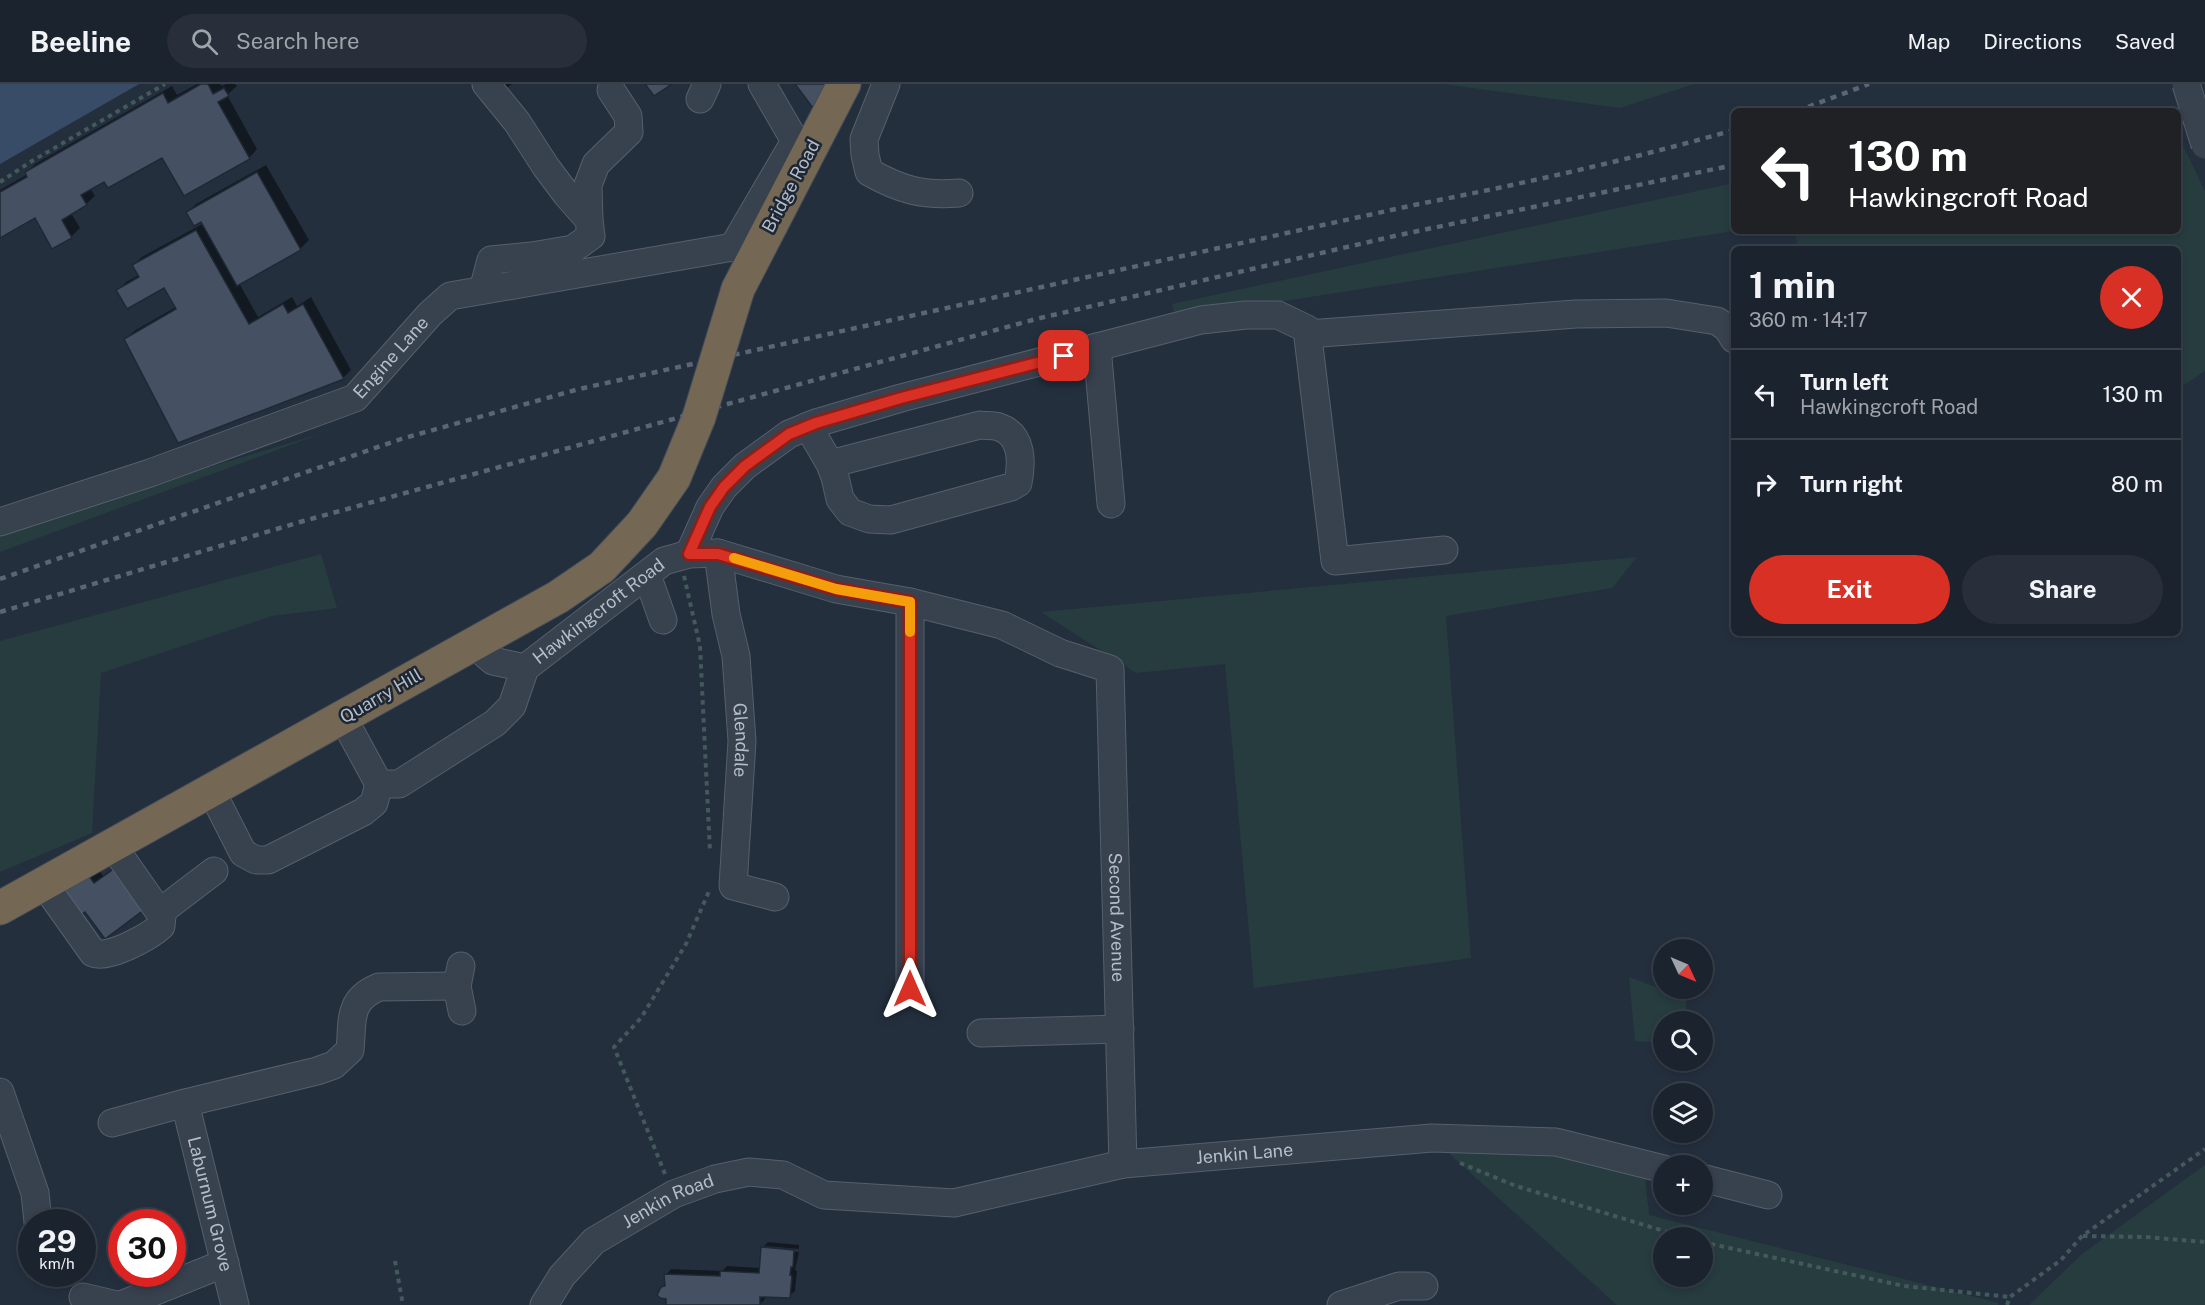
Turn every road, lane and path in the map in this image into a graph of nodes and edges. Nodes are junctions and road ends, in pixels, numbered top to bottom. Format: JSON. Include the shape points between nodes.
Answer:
{"nodes":[{"id":1,"x":165,"y":84,"type":"edge"},
{"id":2,"x":486,"y":84,"type":"edge"},
{"id":3,"x":762,"y":84,"type":"edge"},
{"id":4,"x":844,"y":84,"type":"edge"},
{"id":5,"x":886,"y":84,"type":"edge"},
{"id":6,"x":2186,"y":84,"type":"edge"},
{"id":7,"x":611,"y":90,"type":"dead end"},
{"id":8,"x":2205,"y":145,"type":"edge"},
{"id":9,"x":0,"y":182,"type":"edge"},
{"id":10,"x":959,"y":194,"type":"dead end"},
{"id":11,"x":589,"y":220,"type":"junction"},
{"id":12,"x":744,"y":252,"type":"junction"},
{"id":13,"x":483,"y":290,"type":"junction"},
{"id":14,"x":1308,"y":334,"type":"junction"},
{"id":15,"x":1731,"y":334,"type":"edge"},
{"id":16,"x":1097,"y":347,"type":"junction"},
{"id":17,"x":699,"y":417,"type":"joint"},
{"id":18,"x":808,"y":426,"type":"junction"},
{"id":19,"x":831,"y":464,"type":"junction"},
{"id":20,"x":1111,"y":504,"type":"dead end"},
{"id":21,"x":0,"y":522,"type":"edge"},
{"id":22,"x":1444,"y":550,"type":"dead end"},
{"id":23,"x":718,"y":554,"type":"junction"},
{"id":24,"x":684,"y":555,"type":"junction"},
{"id":25,"x":647,"y":575,"type":"junction"},
{"id":26,"x":910,"y":602,"type":"junction"},
{"id":27,"x":663,"y":620,"type":"dead end"},
{"id":28,"x":472,"y":644,"type":"junction"},
{"id":29,"x":525,"y":668,"type":"junction"},
{"id":30,"x":1110,"y":669,"type":"joint"},
{"id":31,"x":344,"y":718,"type":"junction"},
{"id":32,"x":379,"y":784,"type":"junction"},
{"id":33,"x":212,"y":792,"type":"junction"},
{"id":34,"x":113,"y":846,"type":"junction"},
{"id":35,"x":711,"y":862,"type":"dead end"},
{"id":36,"x":214,"y":871,"type":"dead end"},
{"id":37,"x":44,"y":884,"type":"junction"},
{"id":38,"x":712,"y":884,"type":"dead end"},
{"id":39,"x":775,"y":897,"type":"dead end"},
{"id":40,"x":0,"y":908,"type":"edge"},
{"id":41,"x":160,"y":912,"type":"junction"},
{"id":42,"x":460,"y":988,"type":"dead end"},
{"id":43,"x":909,"y":989,"type":"dead end"},
{"id":44,"x":1120,"y":1029,"type":"junction"},
{"id":45,"x":981,"y":1033,"type":"dead end"},
{"id":46,"x":0,"y":1092,"type":"edge"},
{"id":47,"x":185,"y":1103,"type":"junction"},
{"id":48,"x":112,"y":1123,"type":"dead end"},
{"id":49,"x":2205,"y":1149,"type":"edge"},
{"id":50,"x":1455,"y":1160,"type":"dead end"},
{"id":51,"x":1123,"y":1164,"type":"junction"},
{"id":52,"x":1653,"y":1166,"type":"edge"},
{"id":53,"x":1713,"y":1181,"type":"edge"},
{"id":54,"x":674,"y":1194,"type":"junction"},
{"id":55,"x":824,"y":1195,"type":"joint"},
{"id":56,"x":1768,"y":1195,"type":"dead end"},
{"id":57,"x":37,"y":1209,"type":"edge"},
{"id":58,"x":1653,"y":1228,"type":"edge"},
{"id":59,"x":2082,"y":1236,"type":"junction"},
{"id":60,"x":2205,"y":1242,"type":"edge"},
{"id":61,"x":1713,"y":1244,"type":"edge"},
{"id":62,"x":395,"y":1261,"type":"dead end"},
{"id":63,"x":225,"y":1263,"type":"junction"},
{"id":64,"x":1425,"y":1286,"type":"dead end"},
{"id":65,"x":83,"y":1297,"type":"dead end"},
{"id":66,"x":2010,"y":1297,"type":"junction"},
{"id":67,"x":119,"y":1305,"type":"edge"},
{"id":68,"x":235,"y":1305,"type":"edge"},
{"id":69,"x":403,"y":1305,"type":"edge"},
{"id":70,"x":544,"y":1305,"type":"edge"},
{"id":71,"x":1341,"y":1305,"type":"edge"},
{"id":72,"x":2007,"y":1305,"type":"edge"}],
"edges":[{"from":1,"to":9,"type":"path"},
{"from":2,"to":11,"type":"street"},
{"from":3,"to":12,"type":"street","via":[[795,141]]},
{"from":4,"to":12,"type":"highway","name":"Bridge Road"},
{"from":5,"to":10,"type":"street","via":[[864,139],[869,172],[908,190],[932,195]]},
{"from":6,"to":8,"type":"street","bridge":true},
{"from":7,"to":11,"type":"street","via":[[628,116],[629,132],[596,164],[588,184]]},
{"from":11,"to":13,"type":"street","via":[[591,236],[573,249],[491,260]]},
{"from":12,"to":13,"type":"street","name":"Engine Lane"},
{"from":12,"to":17,"type":"highway","name":"Bridge Road","bridge":true,"via":[[738,289]]},
{"from":13,"to":21,"type":"street","name":"Engine Lane","via":[[450,296],[355,398],[150,473]]},
{"from":14,"to":15,"type":"street","via":[[1576,314],[1656,313],[1717,321]]},
{"from":14,"to":16,"type":"street","via":[[1307,329],[1278,315],[1246,315],[1201,320]]},
{"from":14,"to":22,"type":"street","via":[[1335,561]]},
{"from":16,"to":18,"type":"street"},
{"from":16,"to":20,"type":"street"},
{"from":17,"to":28,"type":"highway","name":"Quarry Hill","via":[[674,478],[642,524],[602,567],[558,597]]},
{"from":18,"to":19,"type":"street"},
{"from":18,"to":24,"type":"street","via":[[789,434],[745,466],[724,487]]},
{"from":19,"to":19,"type":"street","via":[[840,499],[850,512],[869,519],[891,520],[1011,487],[1018,483],[1021,456],[1012,434],[998,426],[980,425]]},
{"from":23,"to":24,"type":"street","name":"Hawkingcroft Road"},
{"from":23,"to":26,"type":"street","name":"Hawkingcroft Road","via":[[836,589]]},
{"from":23,"to":39,"type":"street","name":"Glendale","via":[[736,656],[742,741],[733,886]]},
{"from":24,"to":25,"type":"street","name":"Hawkingcroft Road","via":[[664,561]]},
{"from":24,"to":35,"type":"path","via":[[700,646]]},
{"from":25,"to":27,"type":"street"},
{"from":25,"to":29,"type":"street","name":"Hawkingcroft Road"},
{"from":26,"to":30,"type":"street","name":"Hawkingcroft Road","via":[[1002,625],[1060,653]]},
{"from":26,"to":43,"type":"street"},
{"from":28,"to":29,"type":"street","name":"Hawkingcroft Road","via":[[493,661]]},
{"from":28,"to":31,"type":"highway","name":"Quarry Hill"},
{"from":29,"to":32,"type":"street","via":[[512,706],[495,723],[399,784]]},
{"from":30,"to":44,"type":"street","name":"Second Avenue"},
{"from":31,"to":32,"type":"street"},
{"from":31,"to":33,"type":"highway","name":"Quarry Hill"},
{"from":32,"to":33,"type":"street","via":[[374,803],[363,812],[268,860],[256,860],[243,853]]},
{"from":33,"to":34,"type":"highway","name":"Quarry Hill"},
{"from":34,"to":37,"type":"highway","name":"Quarry Hill"},
{"from":34,"to":41,"type":"street"},
{"from":36,"to":41,"type":"street"},
{"from":37,"to":40,"type":"highway","name":"Quarry Hill"},
{"from":37,"to":41,"type":"street","via":[[98,955],[107,955],[154,933],[163,921]]},
{"from":38,"to":54,"type":"path","via":[[686,944],[641,1018],[614,1047]]},
{"from":42,"to":47,"type":"street","via":[[379,987],[368,992],[353,1008],[350,1050],[334,1065]]},
{"from":44,"to":45,"type":"street"},
{"from":44,"to":51,"type":"street","name":"Second Avenue"},
{"from":46,"to":57,"type":"street","via":[[35,1193]]},
{"from":47,"to":48,"type":"street"},
{"from":47,"to":63,"type":"street","name":"Laburnum Grove"},
{"from":49,"to":59,"type":"path"},
{"from":50,"to":58,"type":"path","via":[[1516,1186]]},
{"from":51,"to":52,"type":"street","name":"Jenkin Lane","via":[[1432,1138],[1556,1142]]},
{"from":51,"to":55,"type":"street","name":"Jenkin Lane","via":[[954,1203]]},
{"from":53,"to":56,"type":"street"},
{"from":54,"to":55,"type":"street","name":"Jenkin Road","via":[[715,1179],[750,1172],[783,1174]]},
{"from":54,"to":70,"type":"street","name":"Jenkin Road","via":[[594,1241],[562,1276]]},
{"from":59,"to":60,"type":"path"},
{"from":59,"to":66,"type":"path","via":[[2061,1260]]},
{"from":61,"to":66,"type":"path","via":[[1904,1286]]},
{"from":62,"to":69,"type":"path"},
{"from":63,"to":67,"type":"street"},
{"from":63,"to":68,"type":"street","name":"Laburnum Grove"},
{"from":64,"to":71,"type":"street","via":[[1399,1286]]},
{"from":65,"to":67,"type":"street"},
{"from":66,"to":72,"type":"path"}]}
